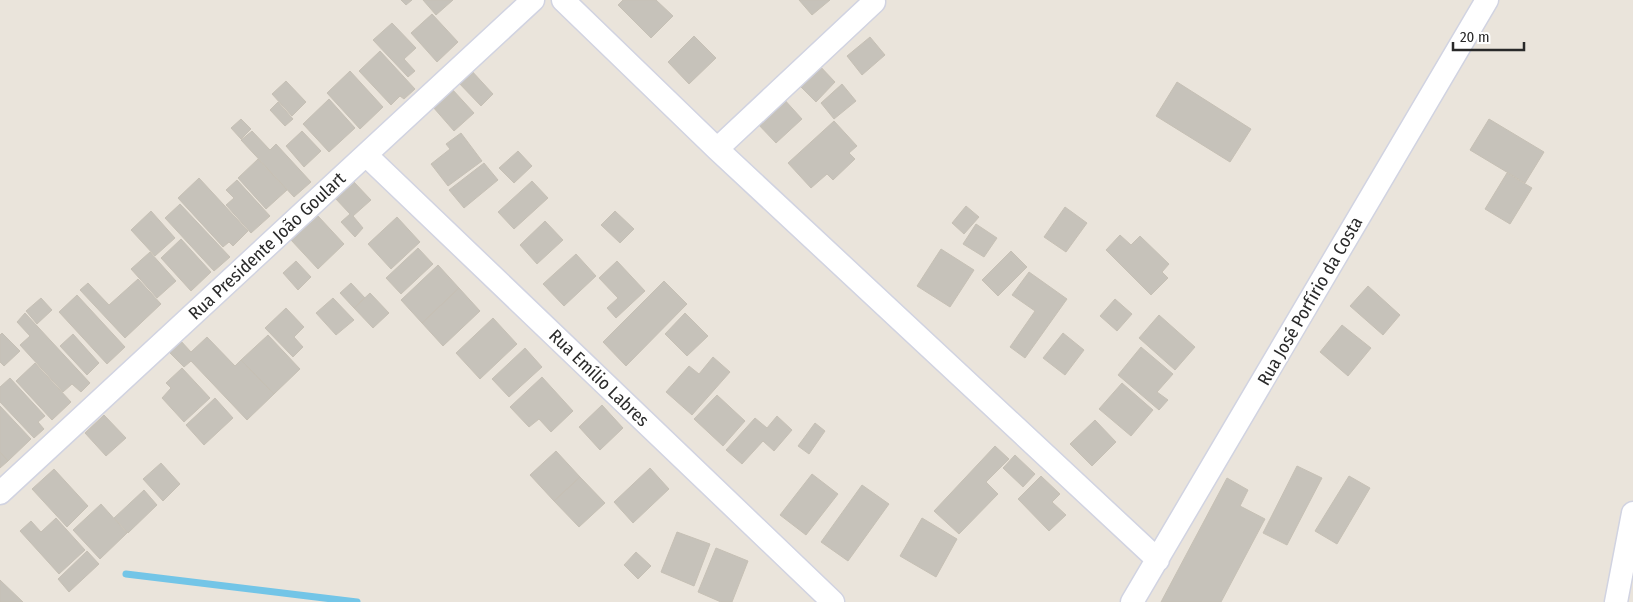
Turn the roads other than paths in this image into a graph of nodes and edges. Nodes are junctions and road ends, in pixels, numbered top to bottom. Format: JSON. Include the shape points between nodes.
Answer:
{"nodes":[{"id":1,"x":534,"y":0,"type":"edge"},
{"id":2,"x":563,"y":0,"type":"edge"},
{"id":3,"x":1487,"y":0,"type":"edge"},
{"id":4,"x":874,"y":2,"type":"dead end"},
{"id":5,"x":717,"y":149,"type":"junction"},
{"id":6,"x":366,"y":154,"type":"junction"},
{"id":7,"x":0,"y":493,"type":"edge"},
{"id":8,"x":1633,"y":513,"type":"edge"},
{"id":9,"x":1158,"y":560,"type":"junction"},
{"id":10,"x":833,"y":602,"type":"edge"},
{"id":11,"x":1132,"y":602,"type":"edge"},
{"id":12,"x":1616,"y":602,"type":"edge"}],
"edges":[{"from":1,"to":6,"type":"street","name":"Rua Presidente João Goulart"},
{"from":2,"to":5,"type":"street"},
{"from":3,"to":9,"type":"street","name":"Rua José Porfírio da Costa"},
{"from":4,"to":5,"type":"street"},
{"from":5,"to":9,"type":"street"},
{"from":6,"to":7,"type":"street","name":"Rua Presidente João Goulart"},
{"from":6,"to":10,"type":"street","name":"Rua Emílio Labres"},
{"from":8,"to":12,"type":"street"},
{"from":9,"to":11,"type":"street","name":"Rua José Porfírio da Costa"}]}
